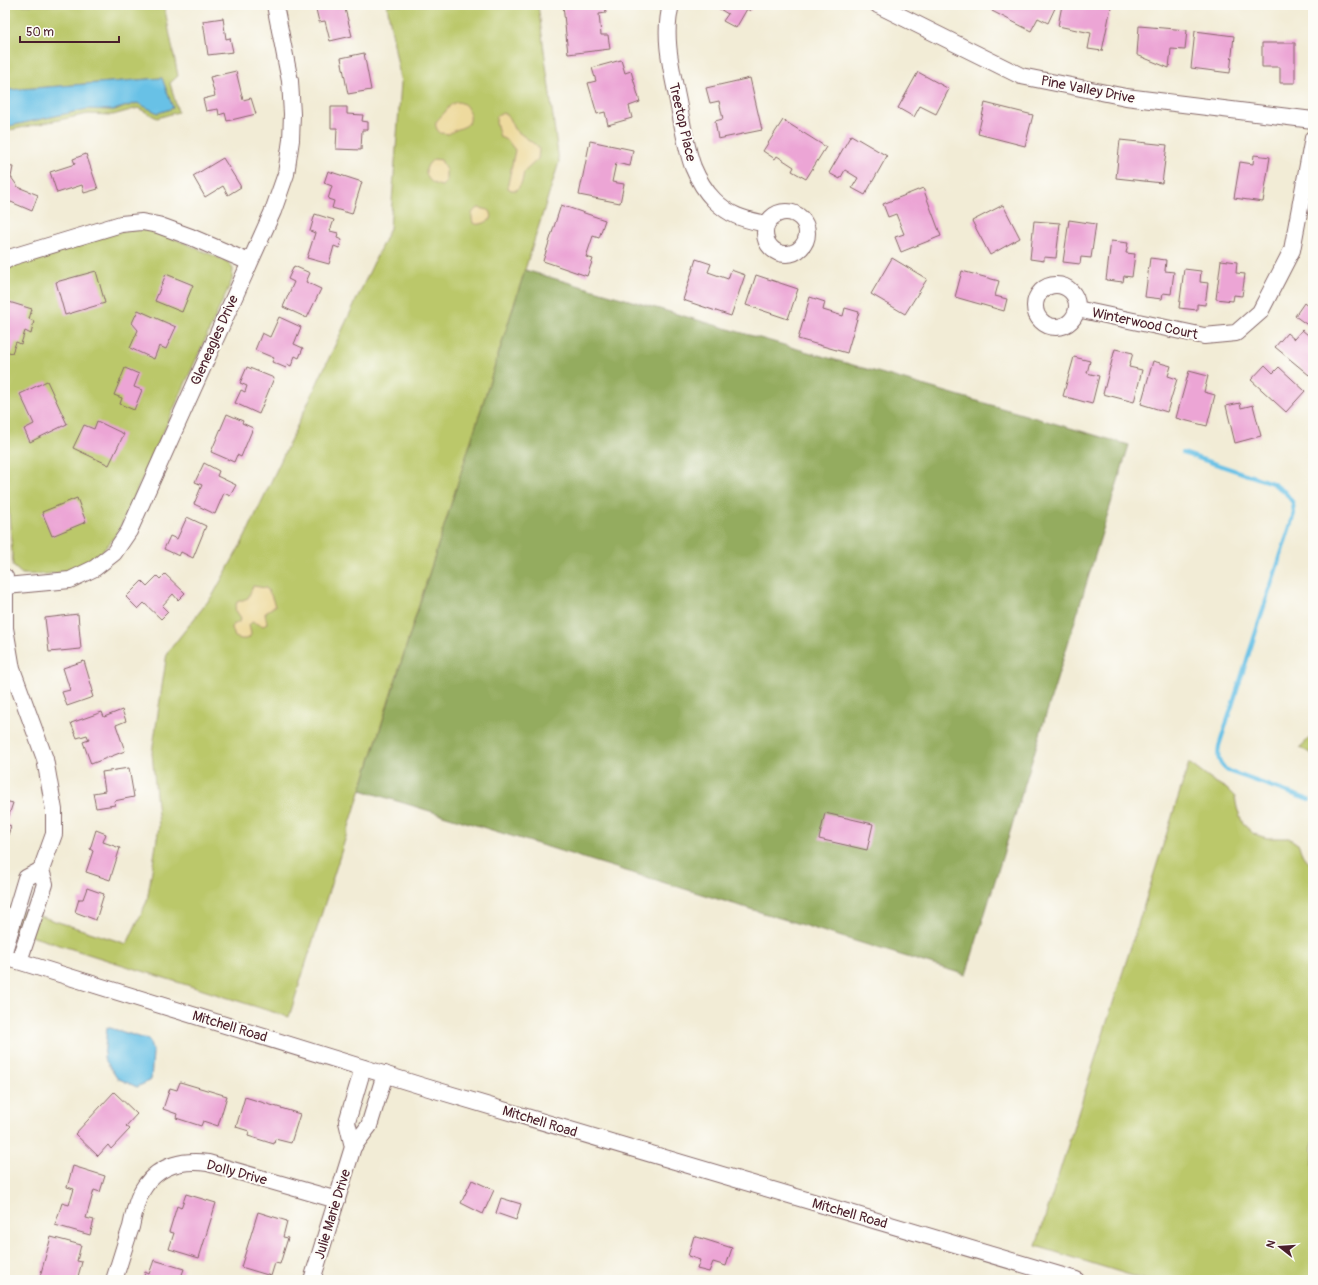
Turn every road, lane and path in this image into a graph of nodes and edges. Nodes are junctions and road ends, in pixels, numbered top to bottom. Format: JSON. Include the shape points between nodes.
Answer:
{"nodes":[{"id":1,"x":275,"y":5,"type":"edge"},
{"id":2,"x":671,"y":5,"type":"edge"},
{"id":3,"x":878,"y":5,"type":"edge"},
{"id":4,"x":1313,"y":120,"type":"edge"},
{"id":5,"x":1313,"y":138,"type":"edge"},
{"id":6,"x":766,"y":224,"type":"dead end"},
{"id":7,"x":5,"y":261,"type":"edge"},
{"id":8,"x":249,"y":262,"type":"junction"},
{"id":9,"x":1078,"y":309,"type":"dead end"},
{"id":10,"x":5,"y":582,"type":"edge"},
{"id":11,"x":41,"y":870,"type":"junction"},
{"id":12,"x":5,"y":948,"type":"edge"},
{"id":13,"x":12,"y":959,"type":"edge"},
{"id":14,"x":363,"y":1068,"type":"junction"},
{"id":15,"x":384,"y":1074,"type":"junction"},
{"id":16,"x":353,"y":1147,"type":"junction"},
{"id":17,"x":336,"y":1200,"type":"junction"},
{"id":18,"x":114,"y":1280,"type":"edge"},
{"id":19,"x":312,"y":1280,"type":"edge"},
{"id":20,"x":1076,"y":1280,"type":"edge"}],
"edges":[{"from":1,"to":8,"type":"street","name":"Gleneagles Drive","via":[[290,81],[291,140],[286,174],[273,211]]},
{"from":2,"to":6,"type":"street","name":"Treetop Place","via":[[668,19],[671,68],[693,166],[701,183],[720,206],[737,217]]},
{"from":3,"to":4,"type":"street","name":"Pine Valley Drive","via":[[1021,76],[1126,97]]},
{"from":5,"to":9,"type":"street","name":"Winterwood Court","via":[[1292,250],[1260,312],[1236,333],[1204,336]]},
{"from":7,"to":8,"type":"street","via":[[121,224],[142,222],[158,225]]},
{"from":8,"to":10,"type":"street","name":"Gleneagles Drive","via":[[129,531],[114,553],[95,568],[70,580]]},
{"from":10,"to":11,"type":"street","via":[[6,628],[12,669],[45,759],[54,810],[54,834]]},
{"from":11,"to":12,"type":"street","via":[[26,878]]},
{"from":11,"to":13,"type":"street","via":[[45,884]]},
{"from":13,"to":14,"type":"street","name":"Mitchell Road"},
{"from":14,"to":15,"type":"street","name":"Mitchell Road"},
{"from":14,"to":16,"type":"street","via":[[347,1122]]},
{"from":15,"to":16,"type":"street","name":"Julie Marie Drive","via":[[369,1126]]},
{"from":15,"to":20,"type":"street","name":"Mitchell Road"},
{"from":16,"to":17,"type":"street","name":"Julie Marie Drive"},
{"from":17,"to":18,"type":"street","name":"Dolly Drive","via":[[208,1163],[182,1162],[167,1167],[145,1186],[138,1200]]},
{"from":17,"to":19,"type":"street","name":"Julie Marie Drive"}]}
